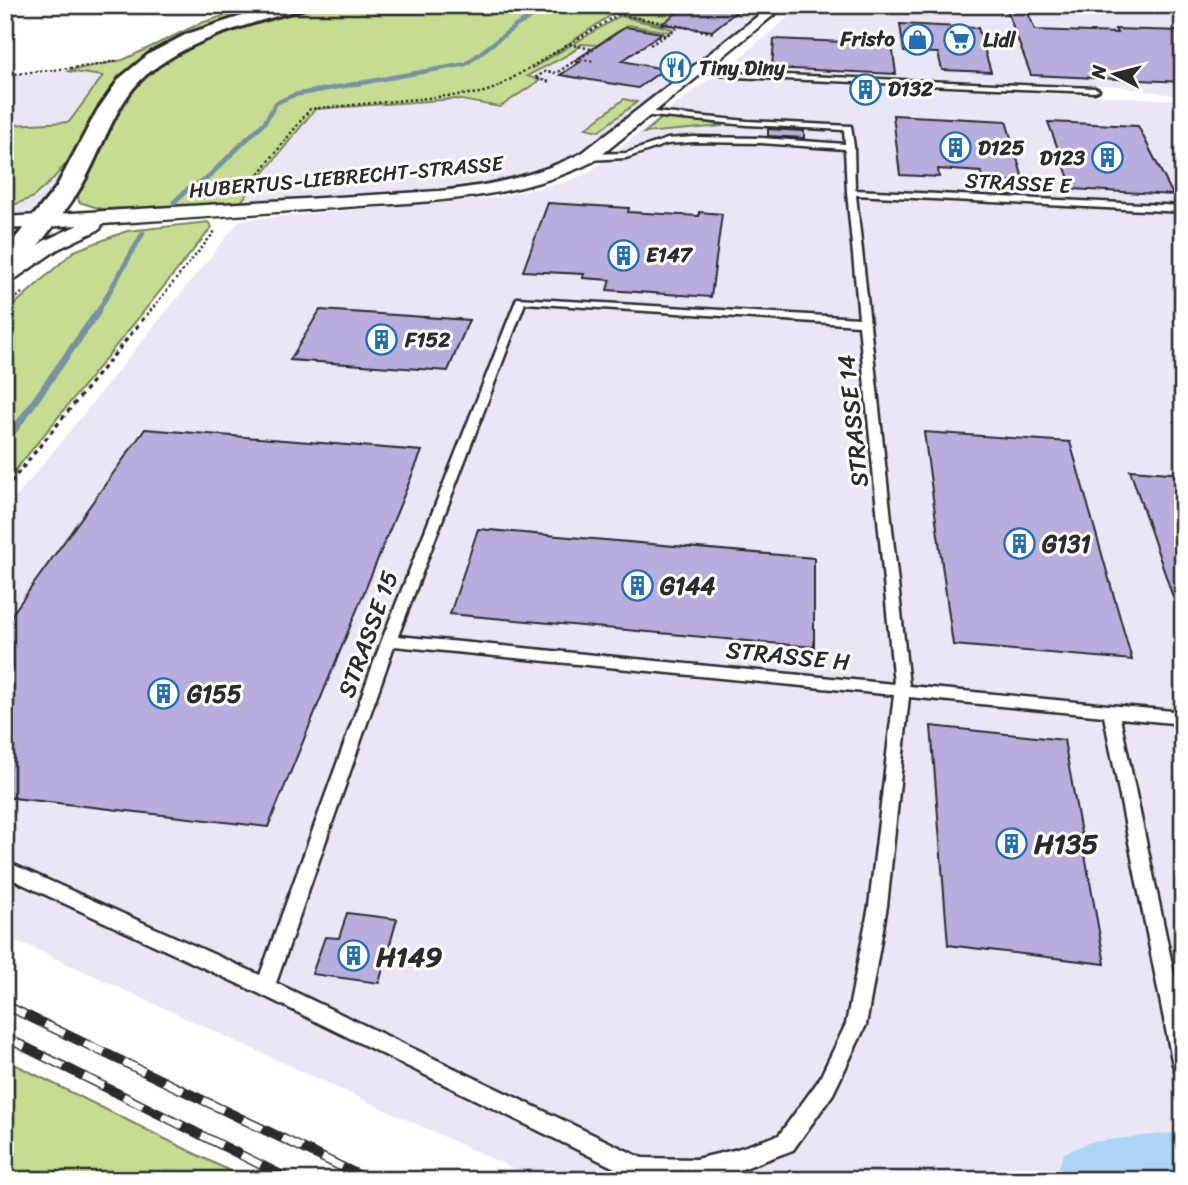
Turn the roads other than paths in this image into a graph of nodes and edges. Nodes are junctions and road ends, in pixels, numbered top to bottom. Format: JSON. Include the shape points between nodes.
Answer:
{"nodes":[{"id":1,"x":296,"y":5,"type":"edge"},
{"id":2,"x":780,"y":5,"type":"edge"},
{"id":3,"x":702,"y":68,"type":"junction"},
{"id":4,"x":1095,"y":90,"type":"dead end"},
{"id":5,"x":644,"y":113,"type":"junction"},
{"id":6,"x":747,"y":123,"type":"junction"},
{"id":7,"x":744,"y":140,"type":"junction"},
{"id":8,"x":850,"y":147,"type":"junction"},
{"id":9,"x":588,"y":157,"type":"junction"},
{"id":10,"x":68,"y":187,"type":"junction"},
{"id":11,"x":851,"y":192,"type":"junction"},
{"id":12,"x":1183,"y":209,"type":"edge"},
{"id":13,"x":5,"y":216,"type":"edge"},
{"id":14,"x":110,"y":219,"type":"junction"},
{"id":15,"x":43,"y":221,"type":"junction"},
{"id":16,"x":5,"y":223,"type":"edge"},
{"id":17,"x":5,"y":269,"type":"edge"},
{"id":18,"x":5,"y":277,"type":"edge"},
{"id":19,"x":865,"y":322,"type":"junction"},
{"id":20,"x":389,"y":640,"type":"junction"},
{"id":21,"x":902,"y":690,"type":"junction"},
{"id":22,"x":1111,"y":712,"type":"junction"},
{"id":23,"x":1183,"y":718,"type":"edge"},
{"id":24,"x":5,"y":869,"type":"edge"},
{"id":25,"x":265,"y":987,"type":"junction"},
{"id":26,"x":1183,"y":1065,"type":"edge"}],
"edges":[{"from":1,"to":10,"type":"main road","via":[[203,35],[160,55],[138,72],[122,88]]},
{"from":2,"to":3,"type":"street","name":"HUBERTUS-LIEBRECHT-STRASSE"},
{"from":3,"to":4,"type":"lane","via":[[734,75]]},
{"from":3,"to":5,"type":"street","name":"HUBERTUS-LIEBRECHT-STRASSE"},
{"from":5,"to":6,"type":"lane"},
{"from":5,"to":9,"type":"street","name":"HUBERTUS-LIEBRECHT-STRASSE"},
{"from":6,"to":7,"type":"lane"},
{"from":6,"to":8,"type":"lane","via":[[848,128]]},
{"from":7,"to":8,"type":"lane"},
{"from":7,"to":9,"type":"lane","via":[[669,141],[630,155]]},
{"from":8,"to":11,"type":"lane","name":"STRASSE 14"},
{"from":9,"to":14,"type":"street","name":"HUBERTUS-LIEBRECHT-STRASSE","via":[[564,171],[510,187]]},
{"from":10,"to":13,"type":"street"},
{"from":10,"to":15,"type":"main road"},
{"from":11,"to":12,"type":"lane","name":"STRASSE E"},
{"from":11,"to":19,"type":"lane","name":"STRASSE 14"},
{"from":14,"to":15,"type":"street","name":"HUBERTUS-LIEBRECHT-STRASSE"},
{"from":14,"to":18,"type":"street","name":"HUBERTUS-LIEBRECHT-STRASSE","via":[[51,245]]},
{"from":15,"to":16,"type":"street","name":"HUBERTUS-LIEBRECHT-STRASSE"},
{"from":15,"to":17,"type":"main road"},
{"from":19,"to":20,"type":"lane","name":"STRASSE 15","via":[[521,300]]},
{"from":19,"to":21,"type":"lane","name":"STRASSE 14"},
{"from":20,"to":21,"type":"lane","name":"STRASSE H"},
{"from":20,"to":25,"type":"lane","name":"STRASSE 15"},
{"from":21,"to":22,"type":"lane","name":"STRASSE H"},
{"from":21,"to":25,"type":"lane","name":"STRASSE 14","via":[[878,906],[856,1026],[826,1087],[786,1143],[696,1170],[641,1169]]},
{"from":22,"to":23,"type":"lane","name":"STRASSE H"},
{"from":22,"to":26,"type":"lane"},
{"from":24,"to":25,"type":"lane","name":"STRASSE 14"}]}
